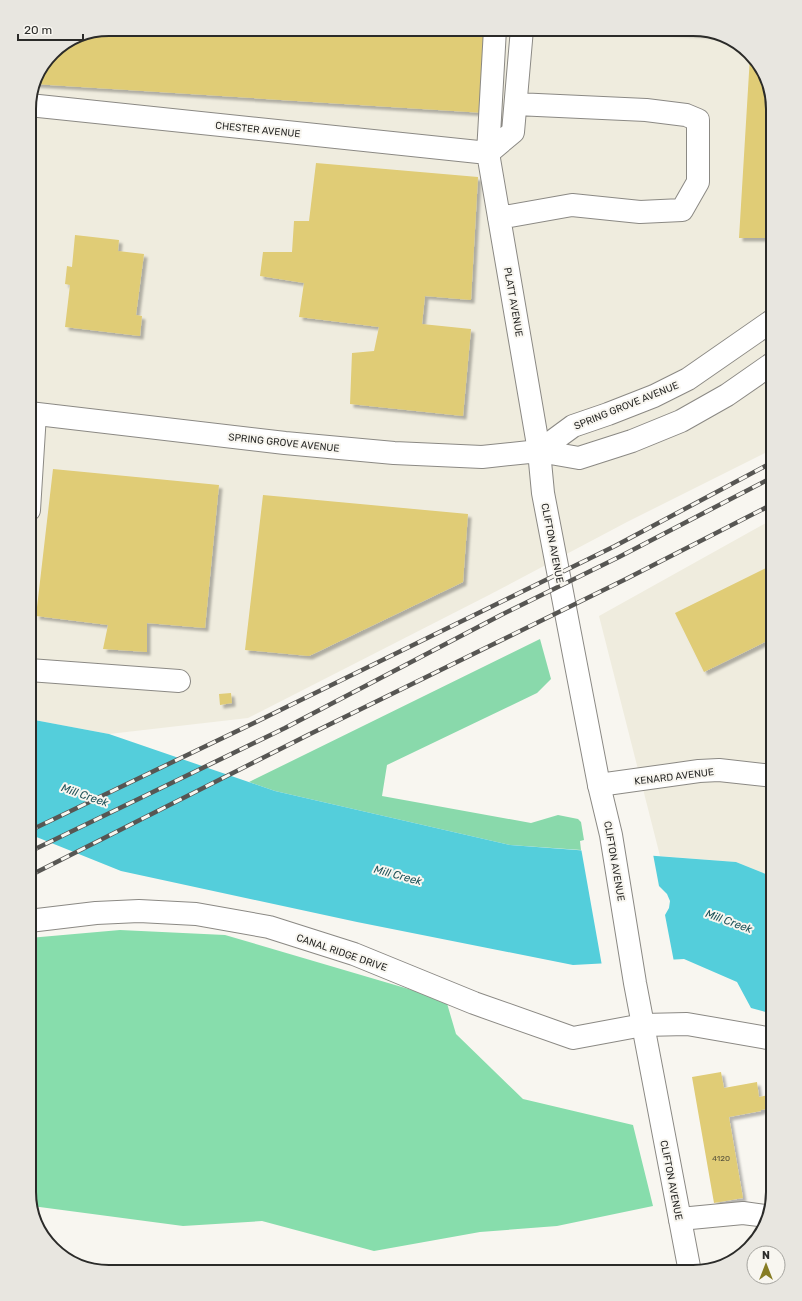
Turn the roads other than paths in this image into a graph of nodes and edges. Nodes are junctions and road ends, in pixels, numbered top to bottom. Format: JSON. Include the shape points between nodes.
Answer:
{"nodes":[{"id":1,"x":495,"y":36,"type":"edge"},
{"id":2,"x":521,"y":36,"type":"edge"},
{"id":3,"x":516,"y":104,"type":"junction"},
{"id":4,"x":36,"y":105,"type":"edge"},
{"id":5,"x":488,"y":153,"type":"junction"},
{"id":6,"x":499,"y":218,"type":"junction"},
{"id":7,"x":766,"y":325,"type":"edge"},
{"id":8,"x":766,"y":368,"type":"edge"},
{"id":9,"x":36,"y":413,"type":"edge"},
{"id":10,"x":539,"y":451,"type":"junction"},
{"id":11,"x":36,"y":671,"type":"edge"},
{"id":12,"x":179,"y":681,"type":"dead end"},
{"id":13,"x":766,"y":775,"type":"edge"},
{"id":14,"x":599,"y":785,"type":"junction"},
{"id":15,"x":36,"y":920,"type":"edge"},
{"id":16,"x":643,"y":1025,"type":"junction"},
{"id":17,"x":766,"y":1038,"type":"edge"},
{"id":18,"x":762,"y":1215,"type":"edge"},
{"id":19,"x":680,"y":1219,"type":"junction"},
{"id":20,"x":689,"y":1265,"type":"edge"}],
"edges":[{"from":1,"to":5,"type":"main road","name":"PLATT AVENUE"},
{"from":2,"to":3,"type":"main road"},
{"from":3,"to":5,"type":"main road","via":[[513,132]]},
{"from":3,"to":6,"type":"main road","via":[[646,110],[686,115],[698,120],[698,182],[682,210],[640,212],[572,205]]},
{"from":4,"to":5,"type":"main road","name":"CHESTER AVENUE"},
{"from":5,"to":6,"type":"main road","name":"PLATT AVENUE"},
{"from":6,"to":10,"type":"main road","name":"PLATT AVENUE"},
{"from":7,"to":10,"type":"main road","name":"SPRING GROVE AVENUE","via":[[688,379],[654,396],[572,426]]},
{"from":8,"to":10,"type":"main road","name":"SPRING GROVE AVENUE","via":[[681,421],[632,441],[579,458]]},
{"from":9,"to":10,"type":"main road","name":"SPRING GROVE AVENUE","via":[[285,444],[407,454],[482,457]]},
{"from":10,"to":14,"type":"main road","name":"CLIFTON AVENUE","via":[[543,493]]},
{"from":11,"to":12,"type":"main road"},
{"from":13,"to":14,"type":"main road","name":"KENARD AVENUE","via":[[713,771]]},
{"from":14,"to":16,"type":"main road","name":"CLIFTON AVENUE","via":[[611,835]]},
{"from":15,"to":16,"type":"main road","name":"CANAL RIDGE DRIVE","via":[[139,911],[196,914],[269,927],[354,954],[474,1003],[573,1038]]},
{"from":16,"to":17,"type":"main road","name":"CANAL RIDGE DRIVE","via":[[687,1024]]},
{"from":16,"to":19,"type":"main road","name":"CLIFTON AVENUE"},
{"from":18,"to":19,"type":"main road","via":[[743,1213]]},
{"from":19,"to":20,"type":"main road","name":"CLIFTON AVENUE"}]}
